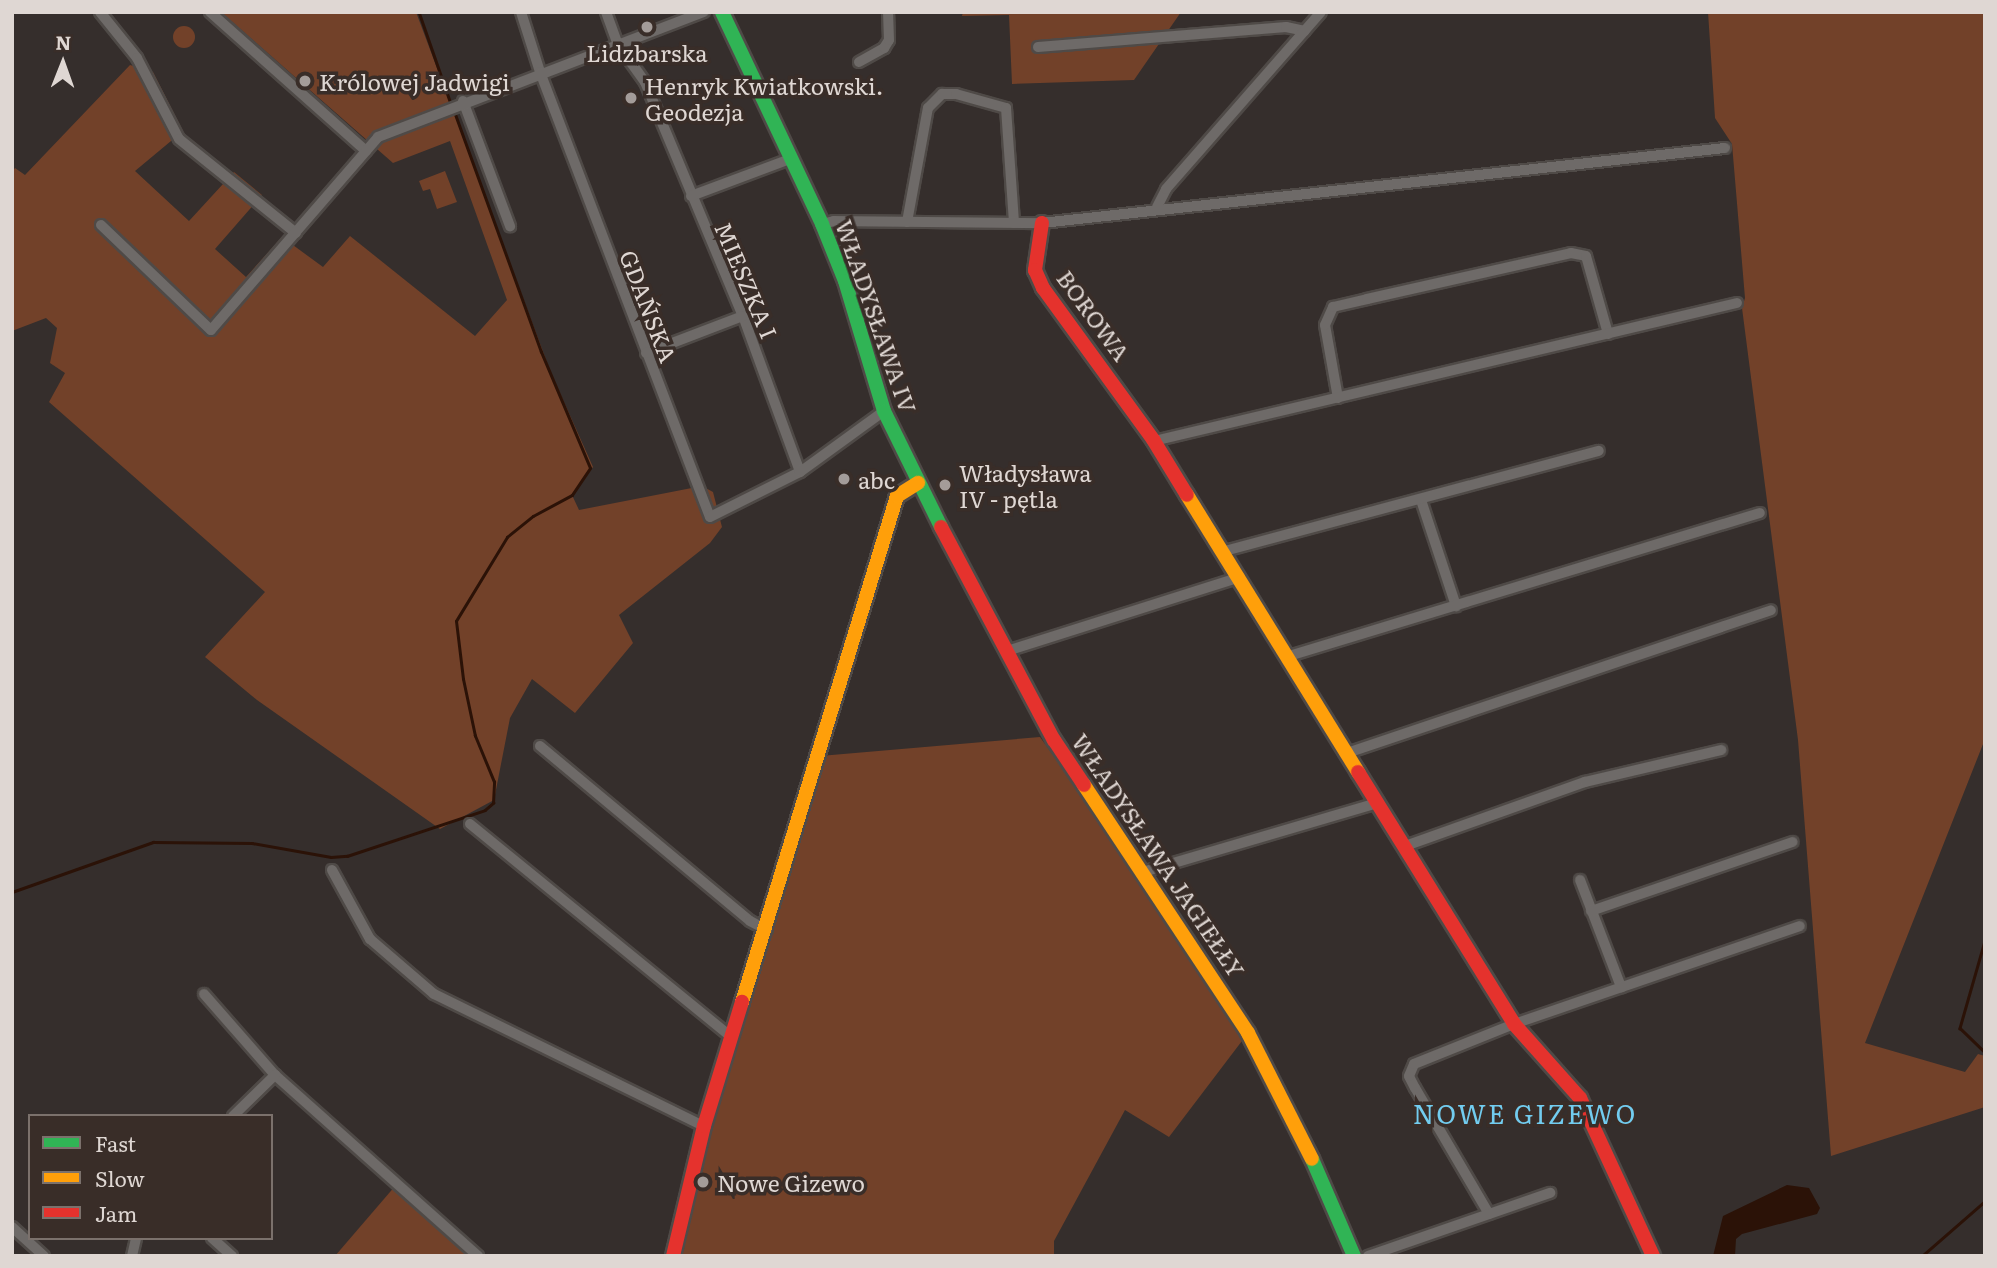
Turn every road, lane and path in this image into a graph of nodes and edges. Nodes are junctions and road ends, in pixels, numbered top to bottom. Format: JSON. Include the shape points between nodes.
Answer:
{"nodes":[{"id":1,"x":100,"y":12,"type":"edge"},
{"id":2,"x":209,"y":12,"type":"edge"},
{"id":3,"x":522,"y":12,"type":"edge"},
{"id":4,"x":606,"y":12,"type":"edge"},
{"id":5,"x":704,"y":12,"type":"edge"},
{"id":6,"x":722,"y":12,"type":"edge"},
{"id":7,"x":888,"y":12,"type":"edge"},
{"id":8,"x":1321,"y":12,"type":"edge"},
{"id":9,"x":1305,"y":31,"type":"junction"},
{"id":10,"x":617,"y":43,"type":"junction"},
{"id":11,"x":1038,"y":47,"type":"dead end"},
{"id":12,"x":859,"y":62,"type":"dead end"},
{"id":13,"x":540,"y":72,"type":"junction"},
{"id":14,"x":463,"y":101,"type":"junction"},
{"id":15,"x":1725,"y":148,"type":"dead end"},
{"id":16,"x":366,"y":151,"type":"junction"},
{"id":17,"x":790,"y":159,"type":"junction"},
{"id":18,"x":691,"y":196,"type":"junction"},
{"id":19,"x":1157,"y":207,"type":"junction"},
{"id":20,"x":906,"y":222,"type":"junction"},
{"id":21,"x":1014,"y":223,"type":"junction"},
{"id":22,"x":1042,"y":223,"type":"junction"},
{"id":23,"x":822,"y":224,"type":"junction"},
{"id":24,"x":101,"y":225,"type":"dead end"},
{"id":25,"x":510,"y":226,"type":"dead end"},
{"id":26,"x":296,"y":233,"type":"junction"},
{"id":27,"x":1737,"y":303,"type":"dead end"},
{"id":28,"x":743,"y":316,"type":"junction"},
{"id":29,"x":1608,"y":334,"type":"junction"},
{"id":30,"x":646,"y":353,"type":"junction"},
{"id":31,"x":1338,"y":398,"type":"junction"},
{"id":32,"x":884,"y":411,"type":"junction"},
{"id":33,"x":1154,"y":442,"type":"junction"},
{"id":34,"x":1599,"y":451,"type":"dead end"},
{"id":35,"x":800,"y":472,"type":"junction"},
{"id":36,"x":918,"y":483,"type":"junction"},
{"id":37,"x":1421,"y":500,"type":"junction"},
{"id":38,"x":1760,"y":513,"type":"dead end"},
{"id":39,"x":1221,"y":552,"type":"junction"},
{"id":40,"x":1240,"y":577,"type":"junction"},
{"id":41,"x":1456,"y":606,"type":"junction"},
{"id":42,"x":1771,"y":610,"type":"dead end"},
{"id":43,"x":1007,"y":651,"type":"junction"},
{"id":44,"x":1289,"y":656,"type":"junction"},
{"id":45,"x":540,"y":746,"type":"dead end"},
{"id":46,"x":1721,"y":750,"type":"dead end"},
{"id":47,"x":1350,"y":752,"type":"junction"},
{"id":48,"x":1378,"y":803,"type":"junction"},
{"id":49,"x":470,"y":824,"type":"dead end"},
{"id":50,"x":1793,"y":842,"type":"dead end"},
{"id":51,"x":1405,"y":846,"type":"junction"},
{"id":52,"x":332,"y":870,"type":"dead end"},
{"id":53,"x":1143,"y":872,"type":"junction"},
{"id":54,"x":1580,"y":880,"type":"dead end"},
{"id":55,"x":1591,"y":911,"type":"junction"},
{"id":56,"x":1800,"y":926,"type":"dead end"},
{"id":57,"x":767,"y":930,"type":"junction"},
{"id":58,"x":1621,"y":987,"type":"junction"},
{"id":59,"x":204,"y":994,"type":"dead end"},
{"id":60,"x":1514,"y":1024,"type":"junction"},
{"id":61,"x":731,"y":1037,"type":"junction"},
{"id":62,"x":275,"y":1075,"type":"junction"},
{"id":63,"x":235,"y":1114,"type":"edge"},
{"id":64,"x":704,"y":1126,"type":"junction"},
{"id":65,"x":1550,"y":1193,"type":"dead end"},
{"id":66,"x":1489,"y":1214,"type":"junction"},
{"id":67,"x":12,"y":1227,"type":"edge"},
{"id":68,"x":214,"y":1240,"type":"edge"},
{"id":69,"x":44,"y":1256,"type":"edge"},
{"id":70,"x":232,"y":1256,"type":"edge"},
{"id":71,"x":478,"y":1256,"type":"edge"},
{"id":72,"x":673,"y":1256,"type":"edge"},
{"id":73,"x":1354,"y":1256,"type":"edge"},
{"id":74,"x":1368,"y":1256,"type":"edge"},
{"id":75,"x":1653,"y":1256,"type":"edge"}],
"edges":[{"from":1,"to":26,"type":"street","via":[[137,58],[179,139]]},
{"from":2,"to":16,"type":"street"},
{"from":3,"to":13,"type":"street","name":"GDAŃSKA"},
{"from":4,"to":10,"type":"street","name":"MIESZKA I"},
{"from":5,"to":10,"type":"street"},
{"from":6,"to":17,"type":"street","name":"WŁADYSŁAWA IV"},
{"from":7,"to":12,"type":"street","via":[[889,40]]},
{"from":8,"to":9,"type":"street"},
{"from":9,"to":11,"type":"street","via":[[1286,27]]},
{"from":9,"to":19,"type":"street","via":[[1166,189]]},
{"from":10,"to":13,"type":"street"},
{"from":10,"to":18,"type":"street","name":"MIESZKA I","via":[[645,82]]},
{"from":13,"to":14,"type":"street"},
{"from":13,"to":30,"type":"street","name":"GDAŃSKA"},
{"from":14,"to":16,"type":"street","via":[[390,130]]},
{"from":14,"to":25,"type":"street"},
{"from":15,"to":19,"type":"street"},
{"from":16,"to":26,"type":"street"},
{"from":17,"to":18,"type":"street"},
{"from":17,"to":23,"type":"street","name":"WŁADYSŁAWA IV"},
{"from":18,"to":28,"type":"street","name":"MIESZKA I"},
{"from":19,"to":22,"type":"street"},
{"from":20,"to":21,"type":"street"},
{"from":20,"to":21,"type":"street","via":[[928,108],[942,94],[956,94],[1006,108]]},
{"from":20,"to":23,"type":"street"},
{"from":21,"to":22,"type":"street"},
{"from":22,"to":33,"type":"street","name":"BOROWA","via":[[1035,270],[1043,288]]},
{"from":23,"to":32,"type":"street","name":"WŁADYSŁAWA IV","via":[[845,281]]},
{"from":24,"to":26,"type":"street","via":[[211,330]]},
{"from":27,"to":29,"type":"street"},
{"from":28,"to":30,"type":"street"},
{"from":28,"to":35,"type":"street","name":"MIESZKA I"},
{"from":29,"to":31,"type":"street"},
{"from":29,"to":31,"type":"street","via":[[1586,256],[1571,253],[1333,307],[1325,325]]},
{"from":30,"to":35,"type":"street","name":"GDAŃSKA","via":[[710,517]]},
{"from":31,"to":33,"type":"street"},
{"from":32,"to":35,"type":"street"},
{"from":32,"to":36,"type":"street","name":"WŁADYSŁAWA IV"},
{"from":33,"to":39,"type":"street","name":"BOROWA"},
{"from":34,"to":37,"type":"street"},
{"from":36,"to":43,"type":"street","name":"WŁADYSŁAWA JAGIEŁŁY"},
{"from":36,"to":57,"type":"street","via":[[897,495]]},
{"from":37,"to":39,"type":"street"},
{"from":37,"to":41,"type":"street"},
{"from":38,"to":41,"type":"street"},
{"from":39,"to":40,"type":"street","name":"BOROWA"},
{"from":40,"to":43,"type":"street"},
{"from":40,"to":44,"type":"street","name":"BOROWA"},
{"from":41,"to":44,"type":"street"},
{"from":42,"to":47,"type":"street"},
{"from":43,"to":53,"type":"street","name":"WŁADYSŁAWA JAGIEŁŁY","via":[[1054,740]]},
{"from":44,"to":47,"type":"street","name":"BOROWA"},
{"from":45,"to":57,"type":"street","via":[[750,921]]},
{"from":46,"to":51,"type":"street","via":[[1585,782]]},
{"from":47,"to":48,"type":"street","name":"BOROWA"},
{"from":48,"to":51,"type":"street","name":"BOROWA"},
{"from":48,"to":53,"type":"street"},
{"from":49,"to":61,"type":"street"},
{"from":50,"to":55,"type":"street"},
{"from":51,"to":60,"type":"street","name":"BOROWA"},
{"from":52,"to":64,"type":"street","via":[[370,939],[434,994]]},
{"from":53,"to":73,"type":"street","name":"WŁADYSŁAWA JAGIEŁŁY","via":[[1248,1033],[1318,1171]]},
{"from":54,"to":55,"type":"street"},
{"from":55,"to":58,"type":"street"},
{"from":56,"to":58,"type":"street"},
{"from":57,"to":61,"type":"street"},
{"from":58,"to":60,"type":"street"},
{"from":59,"to":62,"type":"street"},
{"from":60,"to":66,"type":"street","via":[[1414,1064],[1409,1076]]},
{"from":60,"to":75,"type":"street","name":"BOROWA","via":[[1580,1098]]},
{"from":61,"to":64,"type":"street"},
{"from":62,"to":63,"type":"street"},
{"from":62,"to":71,"type":"street"},
{"from":64,"to":72,"type":"street"},
{"from":65,"to":66,"type":"street"},
{"from":66,"to":74,"type":"street"},
{"from":67,"to":69,"type":"street"},
{"from":68,"to":70,"type":"street"}]}
